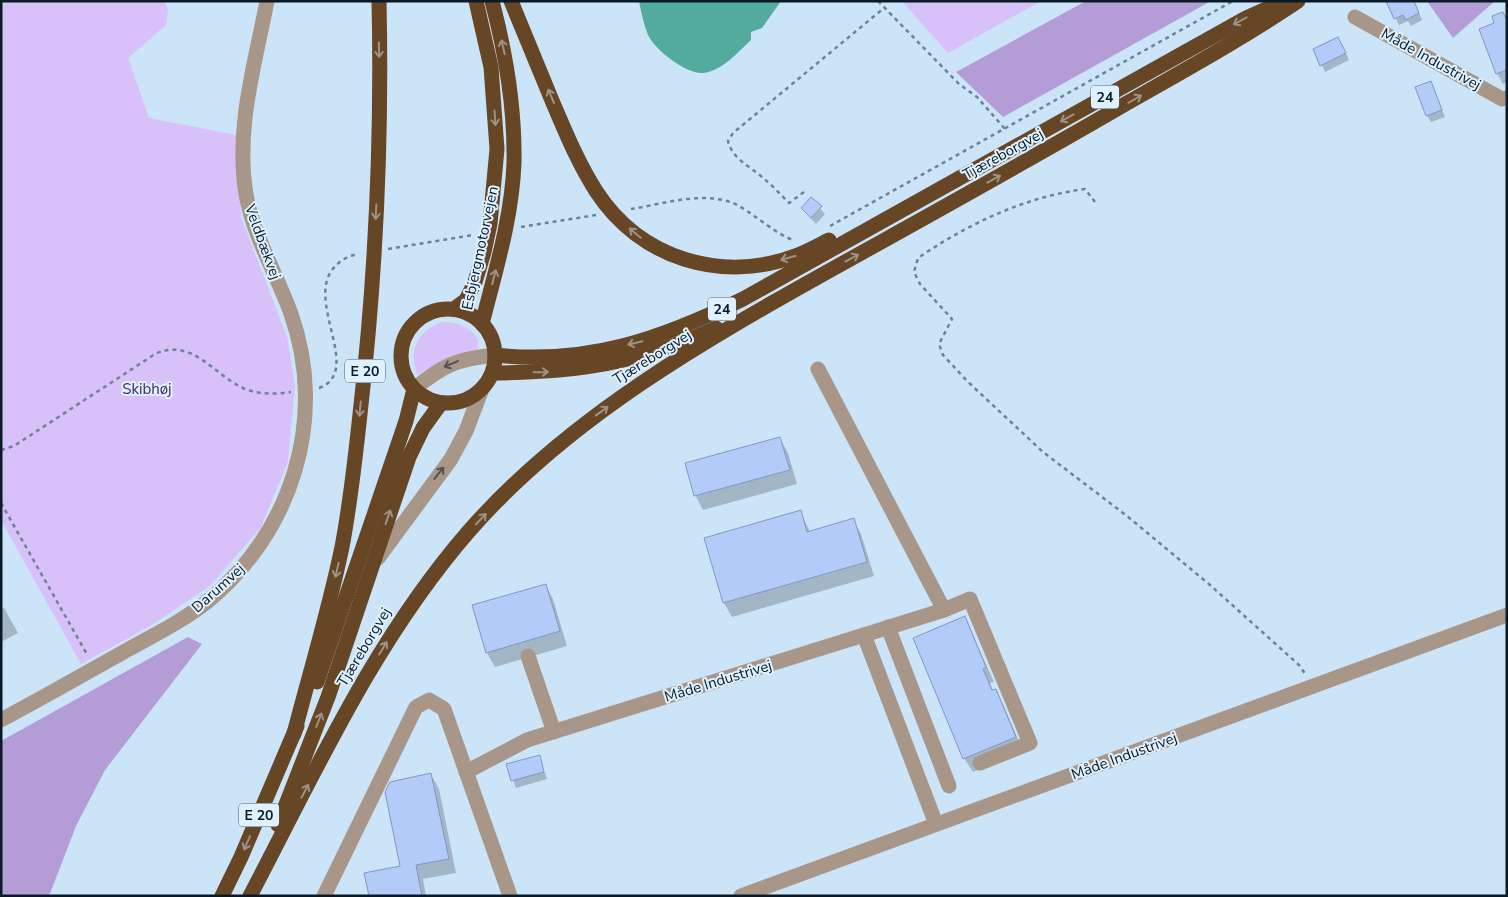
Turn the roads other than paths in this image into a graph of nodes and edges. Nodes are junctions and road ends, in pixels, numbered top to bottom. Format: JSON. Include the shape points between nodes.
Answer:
{"nodes":[{"id":1,"x":267,"y":1,"type":"edge"},
{"id":2,"x":378,"y":1,"type":"edge"},
{"id":3,"x":476,"y":1,"type":"edge"},
{"id":4,"x":492,"y":1,"type":"edge"},
{"id":5,"x":511,"y":1,"type":"edge"},
{"id":6,"x":1284,"y":1,"type":"edge"},
{"id":7,"x":1298,"y":1,"type":"edge"},
{"id":8,"x":1355,"y":17,"type":"dead end"},
{"id":9,"x":1507,"y":98,"type":"edge"},
{"id":10,"x":928,"y":196,"type":"junction"},
{"id":11,"x":778,"y":299,"type":"junction"},
{"id":12,"x":454,"y":310,"type":"junction"},
{"id":13,"x":482,"y":324,"type":"junction"},
{"id":14,"x":495,"y":355,"type":"junction"},
{"id":15,"x":818,"y":369,"type":"dead end"},
{"id":16,"x":492,"y":373,"type":"junction"},
{"id":17,"x":414,"y":389,"type":"junction"},
{"id":18,"x":482,"y":389,"type":"junction"},
{"id":19,"x":306,"y":390,"type":"joint"},
{"id":20,"x":441,"y":403,"type":"junction"},
{"id":21,"x":370,"y":569,"type":"junction"},
{"id":22,"x":944,"y":610,"type":"junction"},
{"id":23,"x":1507,"y":615,"type":"edge"},
{"id":24,"x":888,"y":627,"type":"junction"},
{"id":25,"x":864,"y":635,"type":"junction"},
{"id":26,"x":528,"y":656,"type":"dead end"},
{"id":27,"x":1,"y":720,"type":"edge"},
{"id":28,"x":554,"y":732,"type":"junction"},
{"id":29,"x":294,"y":734,"type":"junction"},
{"id":30,"x":980,"y":763,"type":"dead end"},
{"id":31,"x":466,"y":772,"type":"junction"},
{"id":32,"x":949,"y":786,"type":"dead end"},
{"id":33,"x":936,"y":824,"type":"junction"},
{"id":34,"x":505,"y":891,"type":"edge"},
{"id":35,"x":222,"y":896,"type":"edge"},
{"id":36,"x":250,"y":896,"type":"edge"},
{"id":37,"x":324,"y":896,"type":"edge"},
{"id":38,"x":741,"y":896,"type":"edge"}],
"edges":[{"from":1,"to":19,"type":"street","name":"Veldbækvej","via":[[245,114],[243,156],[246,194],[255,228],[292,314],[302,352]]},
{"from":2,"to":29,"type":"highway","number":"E 20","one_way":true,"via":[[377,192],[370,317],[356,453],[342,546]]},
{"from":3,"to":12,"type":"highway","name":"Esbjergmotorvejen","one_way":true,"via":[[491,67],[498,149],[484,252],[466,300]]},
{"from":13,"to":4,"type":"highway","name":"Esbjergmotorvejen","one_way":true,"via":[[508,213],[514,164],[506,61]]},
{"from":10,"to":5,"type":"highway","one_way":true,"via":[[798,255],[770,263],[721,268],[671,256],[648,244],[622,222],[597,192],[574,151]]},
{"from":6,"to":10,"type":"highway","name":"Tjæreborgvej","number":"24","one_way":true,"via":[[1246,18]]},
{"from":11,"to":7,"type":"highway","name":"Tjæreborgvej","number":"24","one_way":true,"via":[[1074,134],[1255,30]]},
{"from":8,"to":9,"type":"street","name":"Måde Industrivej","via":[[1502,99]]},
{"from":10,"to":14,"type":"highway","number":"24","one_way":true,"via":[[690,325],[648,340],[597,352],[524,358]]},
{"from":16,"to":11,"type":"highway","number":"24","one_way":true,"via":[[552,372],[598,367],[641,357],[693,338]]},
{"from":36,"to":11,"type":"highway","name":"Tjæreborgvej","one_way":true,"via":[[381,650],[414,600],[470,530],[534,465],[604,409]]},
{"from":12,"to":13,"type":"highway","via":[[464,312]]},
{"from":12,"to":17,"type":"highway","number":"E 20","via":[[428,313],[409,330],[403,341],[402,367]]},
{"from":13,"to":14,"type":"highway","via":[[491,338]]},
{"from":14,"to":16,"type":"highway"},
{"from":14,"to":17,"type":"street","one_way":true,"via":[[465,358],[444,367]]},
{"from":15,"to":22,"type":"street"},
{"from":16,"to":18,"type":"highway"},
{"from":17,"to":20,"type":"highway","via":[[431,401]]},
{"from":17,"to":29,"type":"highway","name":"Tjæreborgvej","number":"E 20","via":[[314,692]]},
{"from":18,"to":20,"type":"highway","via":[[463,401]]},
{"from":21,"to":18,"type":"street","one_way":true,"via":[[451,459]]},
{"from":19,"to":27,"type":"street","name":"Darumvej","via":[[303,441],[292,483],[272,527],[249,561],[196,610]]},
{"from":21,"to":20,"type":"highway","name":"Tjæreborgvej","number":"E 20","one_way":true,"via":[[409,457],[422,428]]},
{"from":36,"to":21,"type":"highway","name":"Tjæreborgvej","number":"E 20","one_way":true,"via":[[328,697]]},
{"from":22,"to":24,"type":"street","name":"Måde Industrivej"},
{"from":22,"to":30,"type":"street","name":"Måde Industrivej","via":[[970,599],[1030,743]]},
{"from":23,"to":33,"type":"street","name":"Måde Industrivej"},
{"from":24,"to":25,"type":"street","name":"Måde Industrivej"},
{"from":24,"to":32,"type":"street"},
{"from":25,"to":28,"type":"street","name":"Måde Industrivej"},
{"from":25,"to":33,"type":"street"},
{"from":26,"to":28,"type":"street"},
{"from":28,"to":31,"type":"street","name":"Måde Industrivej","via":[[527,740]]},
{"from":29,"to":35,"type":"highway","name":"Tjæreborgvej","number":"E 20","one_way":true},
{"from":31,"to":34,"type":"street"},
{"from":31,"to":37,"type":"street","via":[[444,709],[429,700],[416,707]]},
{"from":33,"to":38,"type":"street","name":"Måde Industrivej"}]}
